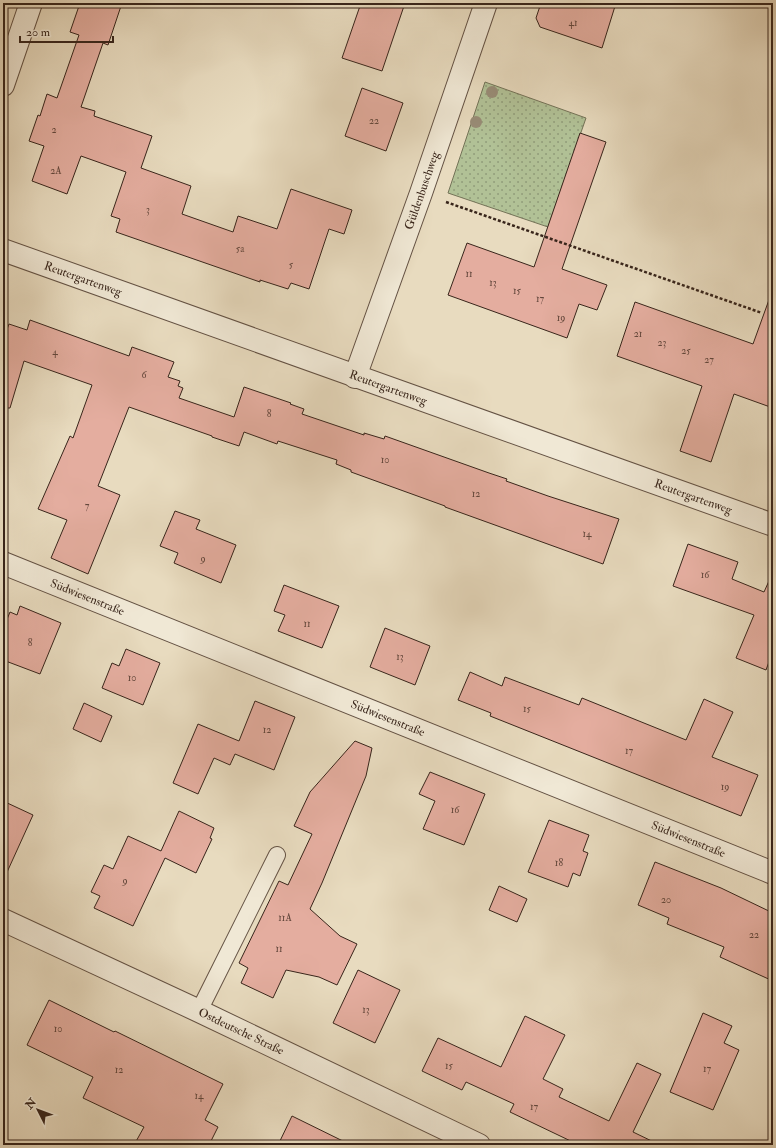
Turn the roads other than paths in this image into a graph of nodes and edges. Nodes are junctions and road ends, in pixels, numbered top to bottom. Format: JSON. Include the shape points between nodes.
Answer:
{"nodes":[{"id":1,"x":31,"y":3,"type":"edge"},
{"id":2,"x":486,"y":3,"type":"edge"},
{"id":3,"x":3,"y":85,"type":"edge"},
{"id":4,"x":3,"y":250,"type":"edge"},
{"id":5,"x":355,"y":377,"type":"junction"},
{"id":6,"x":773,"y":525,"type":"edge"},
{"id":7,"x":3,"y":563,"type":"edge"},
{"id":8,"x":278,"y":855,"type":"dead end"},
{"id":9,"x":773,"y":873,"type":"edge"},
{"id":10,"x":3,"y":920,"type":"edge"},
{"id":11,"x":199,"y":1011,"type":"junction"},
{"id":12,"x":479,"y":1145,"type":"edge"}],
"edges":[{"from":1,"to":3,"type":"street"},
{"from":2,"to":5,"type":"street","name":"Güldenbuschweg"},
{"from":4,"to":5,"type":"street","name":"Reutergartenweg"},
{"from":5,"to":6,"type":"street","name":"Reutergartenweg"},
{"from":7,"to":9,"type":"street","name":"Südwiesenstraße"},
{"from":8,"to":11,"type":"lane"},
{"from":10,"to":11,"type":"street","name":"Ostdeutsche Straße"},
{"from":11,"to":12,"type":"street","name":"Ostdeutsche Straße"}]}
